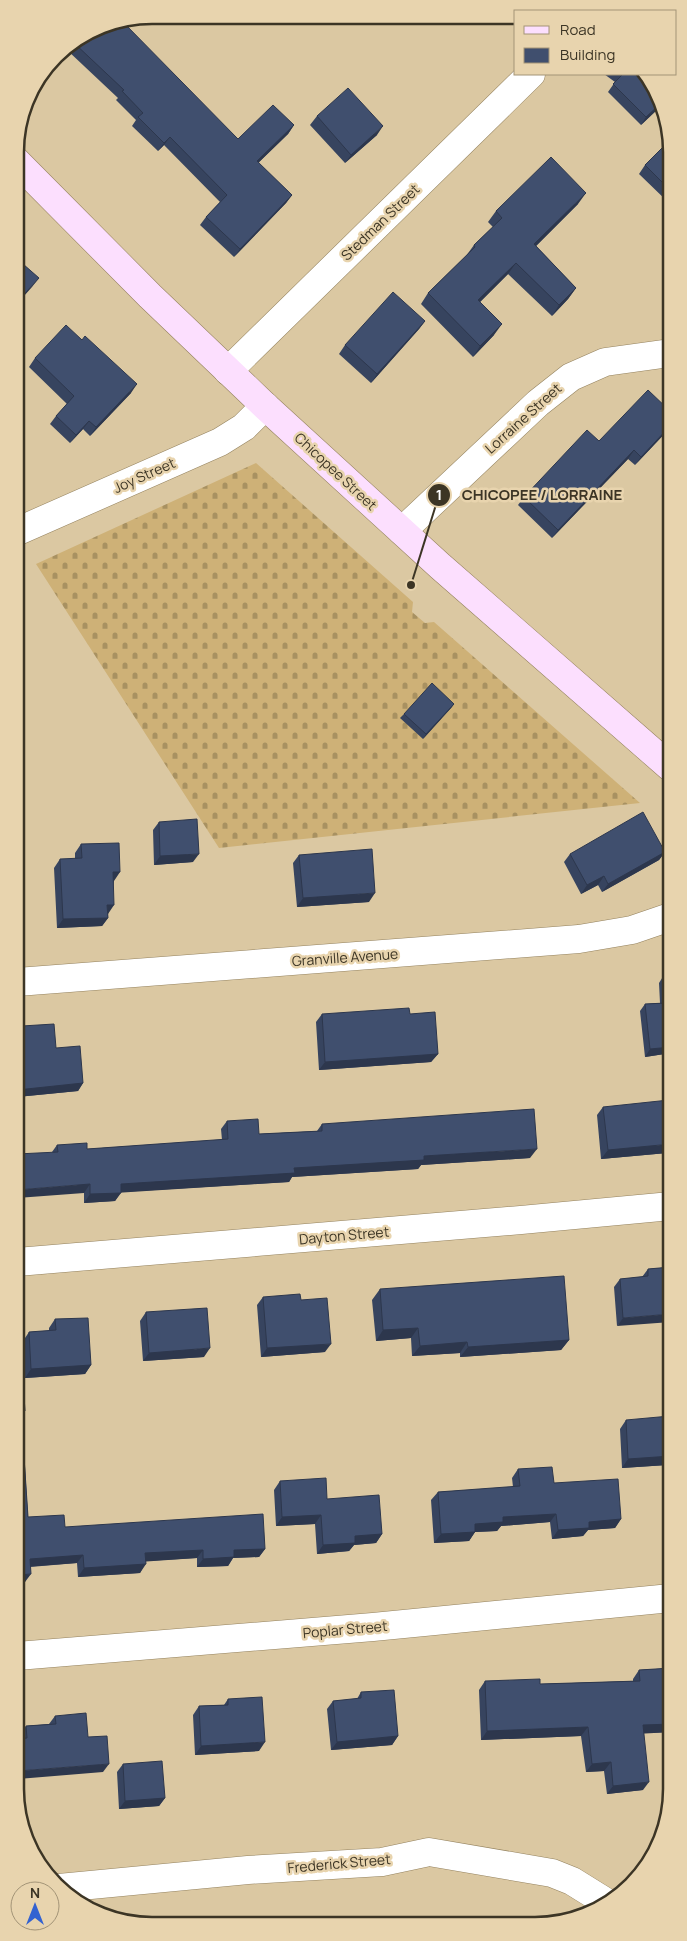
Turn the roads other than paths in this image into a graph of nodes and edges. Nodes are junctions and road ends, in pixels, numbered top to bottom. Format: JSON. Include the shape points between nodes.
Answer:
{"nodes":[{"id":1,"x":530,"y":75,"type":"edge"},
{"id":2,"x":24,"y":169,"type":"edge"},
{"id":3,"x":663,"y":354,"type":"edge"},
{"id":4,"x":228,"y":371,"type":"junction"},
{"id":5,"x":265,"y":406,"type":"junction"},
{"id":6,"x":24,"y":528,"type":"edge"},
{"id":7,"x":402,"y":531,"type":"junction"},
{"id":8,"x":663,"y":758,"type":"edge"},
{"id":9,"x":663,"y":919,"type":"edge"},
{"id":10,"x":24,"y":981,"type":"edge"},
{"id":11,"x":663,"y":1207,"type":"edge"},
{"id":12,"x":24,"y":1261,"type":"edge"},
{"id":13,"x":663,"y":1599,"type":"edge"},
{"id":14,"x":24,"y":1656,"type":"edge"},
{"id":15,"x":69,"y":1887,"type":"edge"},
{"id":16,"x":601,"y":1899,"type":"edge"}],
"edges":[{"from":1,"to":4,"type":"street","name":"Stedman Street"},
{"from":2,"to":4,"type":"main road","name":"Chicopee Street"},
{"from":3,"to":7,"type":"street","name":"Lorraine Street","via":[[605,362],[571,377],[538,403]]},
{"from":4,"to":5,"type":"main road","name":"Chicopee Street"},
{"from":5,"to":6,"type":"street","name":"Joy Street","via":[[244,427],[220,442]]},
{"from":5,"to":7,"type":"main road","name":"Chicopee Street"},
{"from":7,"to":8,"type":"main road","name":"Chicopee Street"},
{"from":9,"to":10,"type":"street","name":"Granville Avenue","via":[[632,930],[579,939]]},
{"from":11,"to":12,"type":"street","name":"Dayton Street"},
{"from":13,"to":14,"type":"street","name":"Poplar Street","via":[[363,1628]]},
{"from":15,"to":16,"type":"street","name":"Frederick Street","via":[[248,1870],[382,1862],[429,1852],[552,1873]]}]}
